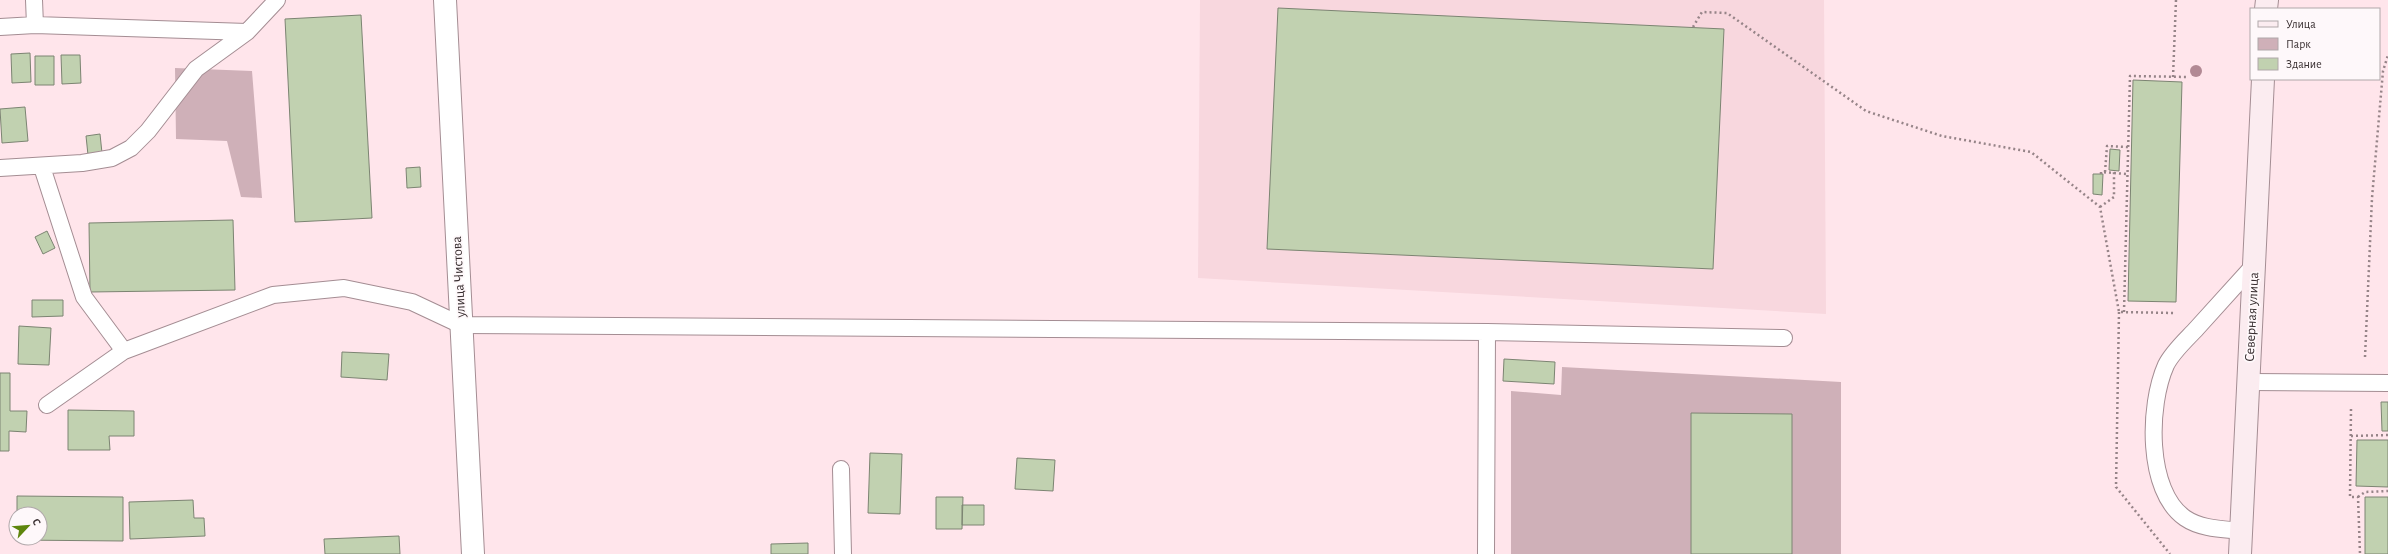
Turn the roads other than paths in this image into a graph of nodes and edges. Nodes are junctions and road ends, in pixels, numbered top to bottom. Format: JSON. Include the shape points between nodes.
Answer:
{"nodes":[{"id":1,"x":34,"y":0,"type":"edge"},
{"id":2,"x":277,"y":0,"type":"edge"},
{"id":3,"x":446,"y":0,"type":"edge"},
{"id":4,"x":35,"y":25,"type":"junction"},
{"id":5,"x":0,"y":27,"type":"edge"},
{"id":6,"x":247,"y":32,"type":"junction"},
{"id":7,"x":2263,"y":80,"type":"edge"},
{"id":8,"x":42,"y":167,"type":"junction"},
{"id":9,"x":0,"y":168,"type":"edge"},
{"id":10,"x":2254,"y":265,"type":"junction"},
{"id":11,"x":461,"y":325,"type":"junction"},
{"id":12,"x":1486,"y":332,"type":"junction"},
{"id":13,"x":1784,"y":338,"type":"dead end"},
{"id":14,"x":124,"y":351,"type":"junction"},
{"id":15,"x":2249,"y":382,"type":"junction"},
{"id":16,"x":2388,"y":383,"type":"edge"},
{"id":17,"x":47,"y":405,"type":"dead end"},
{"id":18,"x":841,"y":469,"type":"dead end"},
{"id":19,"x":2241,"y":531,"type":"junction"},
{"id":20,"x":473,"y":554,"type":"edge"},
{"id":21,"x":843,"y":554,"type":"edge"},
{"id":22,"x":1486,"y":554,"type":"edge"},
{"id":23,"x":2240,"y":554,"type":"edge"}],
"edges":[{"from":1,"to":4,"type":"lane"},
{"from":2,"to":6,"type":"lane"},
{"from":3,"to":11,"type":"street","name":"улица Чистова"},
{"from":4,"to":5,"type":"lane"},
{"from":4,"to":6,"type":"lane"},
{"from":6,"to":8,"type":"lane","via":[[196,69],[148,131],[131,148],[112,158]]},
{"from":7,"to":10,"type":"main road","name":"Северная улица"},
{"from":8,"to":9,"type":"lane"},
{"from":8,"to":14,"type":"lane","via":[[84,297]]},
{"from":10,"to":15,"type":"main road","name":"Северная улица"},
{"from":10,"to":19,"type":"lane","via":[[2167,364],[2156,403],[2154,451],[2157,470],[2173,506],[2186,518],[2202,525]]},
{"from":11,"to":12,"type":"lane"},
{"from":11,"to":14,"type":"lane","via":[[412,302],[344,288],[273,295]]},
{"from":11,"to":20,"type":"street","name":"улица Чистова"},
{"from":12,"to":13,"type":"lane"},
{"from":12,"to":22,"type":"lane"},
{"from":14,"to":17,"type":"lane"},
{"from":15,"to":16,"type":"lane"},
{"from":15,"to":19,"type":"main road","name":"Северная улица"},
{"from":18,"to":21,"type":"lane"},
{"from":19,"to":23,"type":"main road","name":"Северная улица"}]}
